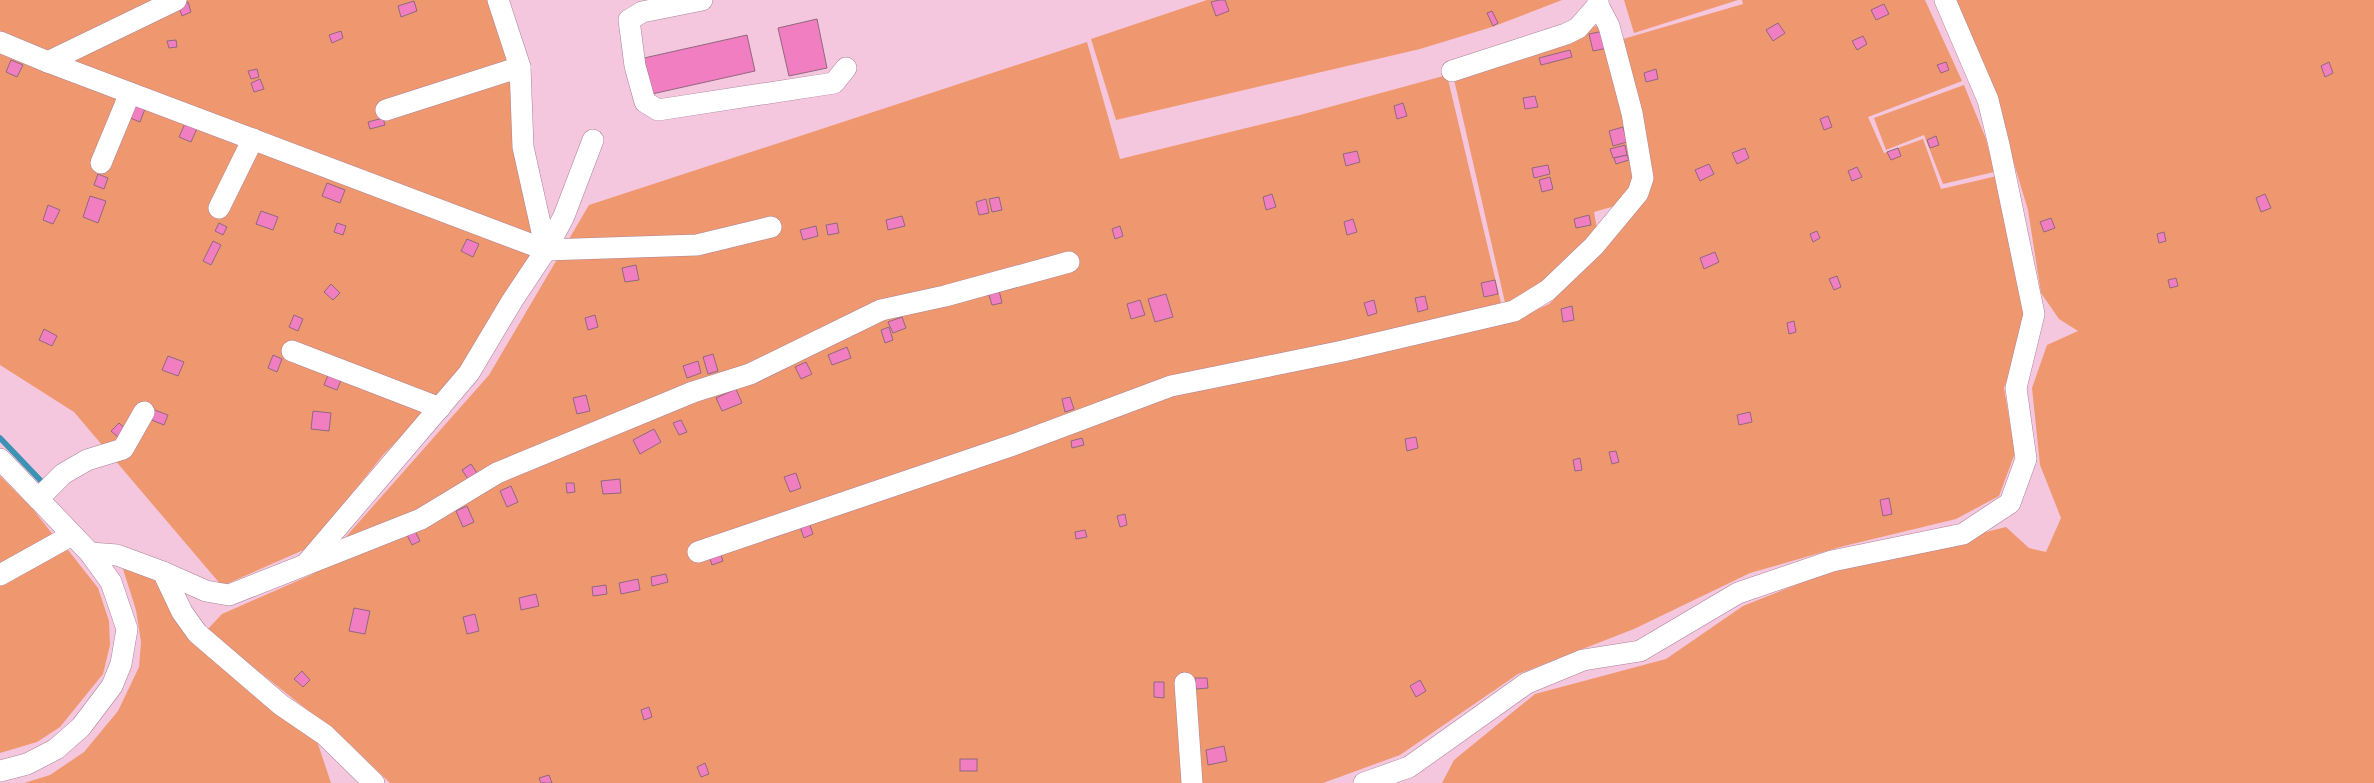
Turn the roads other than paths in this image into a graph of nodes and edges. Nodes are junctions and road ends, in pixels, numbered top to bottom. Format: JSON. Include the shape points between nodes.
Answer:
{"nodes":[{"id":1,"x":176,"y":0,"type":"edge"},
{"id":2,"x":498,"y":0,"type":"edge"},
{"id":3,"x":702,"y":0,"type":"edge"},
{"id":4,"x":1945,"y":0,"type":"edge"},
{"id":5,"x":1598,"y":3,"type":"edge"},
{"id":6,"x":640,"y":6,"type":"edge"},
{"id":7,"x":0,"y":42,"type":"edge"},
{"id":8,"x":48,"y":62,"type":"junction"},
{"id":9,"x":520,"y":67,"type":"junction"},
{"id":10,"x":846,"y":68,"type":"dead end"},
{"id":11,"x":1452,"y":70,"type":"dead end"},
{"id":12,"x":130,"y":93,"type":"junction"},
{"id":13,"x":386,"y":110,"type":"dead end"},
{"id":14,"x":253,"y":139,"type":"junction"},
{"id":15,"x":593,"y":140,"type":"dead end"},
{"id":16,"x":102,"y":163,"type":"dead end"},
{"id":17,"x":219,"y":208,"type":"dead end"},
{"id":18,"x":771,"y":227,"type":"dead end"},
{"id":19,"x":546,"y":250,"type":"junction"},
{"id":20,"x":1069,"y":262,"type":"dead end"},
{"id":21,"x":292,"y":351,"type":"dead end"},
{"id":22,"x":440,"y":408,"type":"junction"},
{"id":23,"x":144,"y":412,"type":"dead end"},
{"id":24,"x":0,"y":459,"type":"edge"},
{"id":25,"x":38,"y":499,"type":"junction"},
{"id":26,"x":72,"y":535,"type":"junction"},
{"id":27,"x":698,"y":552,"type":"dead end"},
{"id":28,"x":90,"y":553,"type":"junction"},
{"id":29,"x":304,"y":566,"type":"junction"},
{"id":30,"x":163,"y":572,"type":"junction"},
{"id":31,"x":0,"y":575,"type":"edge"},
{"id":32,"x":1185,"y":683,"type":"dead end"},
{"id":33,"x":0,"y":771,"type":"edge"},
{"id":34,"x":374,"y":783,"type":"edge"},
{"id":35,"x":1192,"y":783,"type":"edge"},
{"id":36,"x":1364,"y":783,"type":"edge"}],
"edges":[{"from":1,"to":8,"type":"street"},
{"from":2,"to":9,"type":"street"},
{"from":3,"to":6,"type":"street"},
{"from":4,"to":36,"type":"street","via":[[1988,100],[2034,314],[2016,388],[2026,459],[2010,503],[1963,534],[1832,561],[1738,592],[1640,650],[1583,660],[1527,683],[1409,767]]},
{"from":5,"to":11,"type":"street","via":[[1578,28],[1566,34]]},
{"from":5,"to":27,"type":"street","via":[[1609,26],[1632,113],[1643,178],[1638,193],[1594,246],[1548,290],[1523,306],[1514,311],[1343,351],[1171,386],[1016,444]]},
{"from":6,"to":10,"type":"street","via":[[629,20],[635,66],[645,102],[658,110],[834,84]]},
{"from":7,"to":8,"type":"street"},
{"from":8,"to":12,"type":"street"},
{"from":9,"to":13,"type":"street"},
{"from":9,"to":19,"type":"street","via":[[523,147]]},
{"from":12,"to":14,"type":"street"},
{"from":12,"to":16,"type":"street"},
{"from":14,"to":17,"type":"street"},
{"from":14,"to":19,"type":"street"},
{"from":15,"to":19,"type":"street","via":[[564,216]]},
{"from":18,"to":19,"type":"street","via":[[696,245]]},
{"from":19,"to":22,"type":"street","via":[[469,373]]},
{"from":20,"to":29,"type":"street","via":[[881,310],[750,374],[693,392],[497,473],[421,519]]},
{"from":21,"to":22,"type":"street"},
{"from":22,"to":29,"type":"street"},
{"from":23,"to":25,"type":"street","via":[[123,449],[87,460],[63,474]]},
{"from":24,"to":25,"type":"street"},
{"from":25,"to":26,"type":"street"},
{"from":26,"to":28,"type":"street"},
{"from":26,"to":31,"type":"street"},
{"from":28,"to":30,"type":"street","via":[[117,555]]},
{"from":28,"to":33,"type":"street","via":[[111,582],[127,630],[121,664],[112,686],[81,727],[56,749],[27,764]]},
{"from":29,"to":30,"type":"street","via":[[229,595],[206,590]]},
{"from":30,"to":34,"type":"street","via":[[182,612],[197,633],[281,705],[325,736]]},
{"from":32,"to":35,"type":"street"}]}
